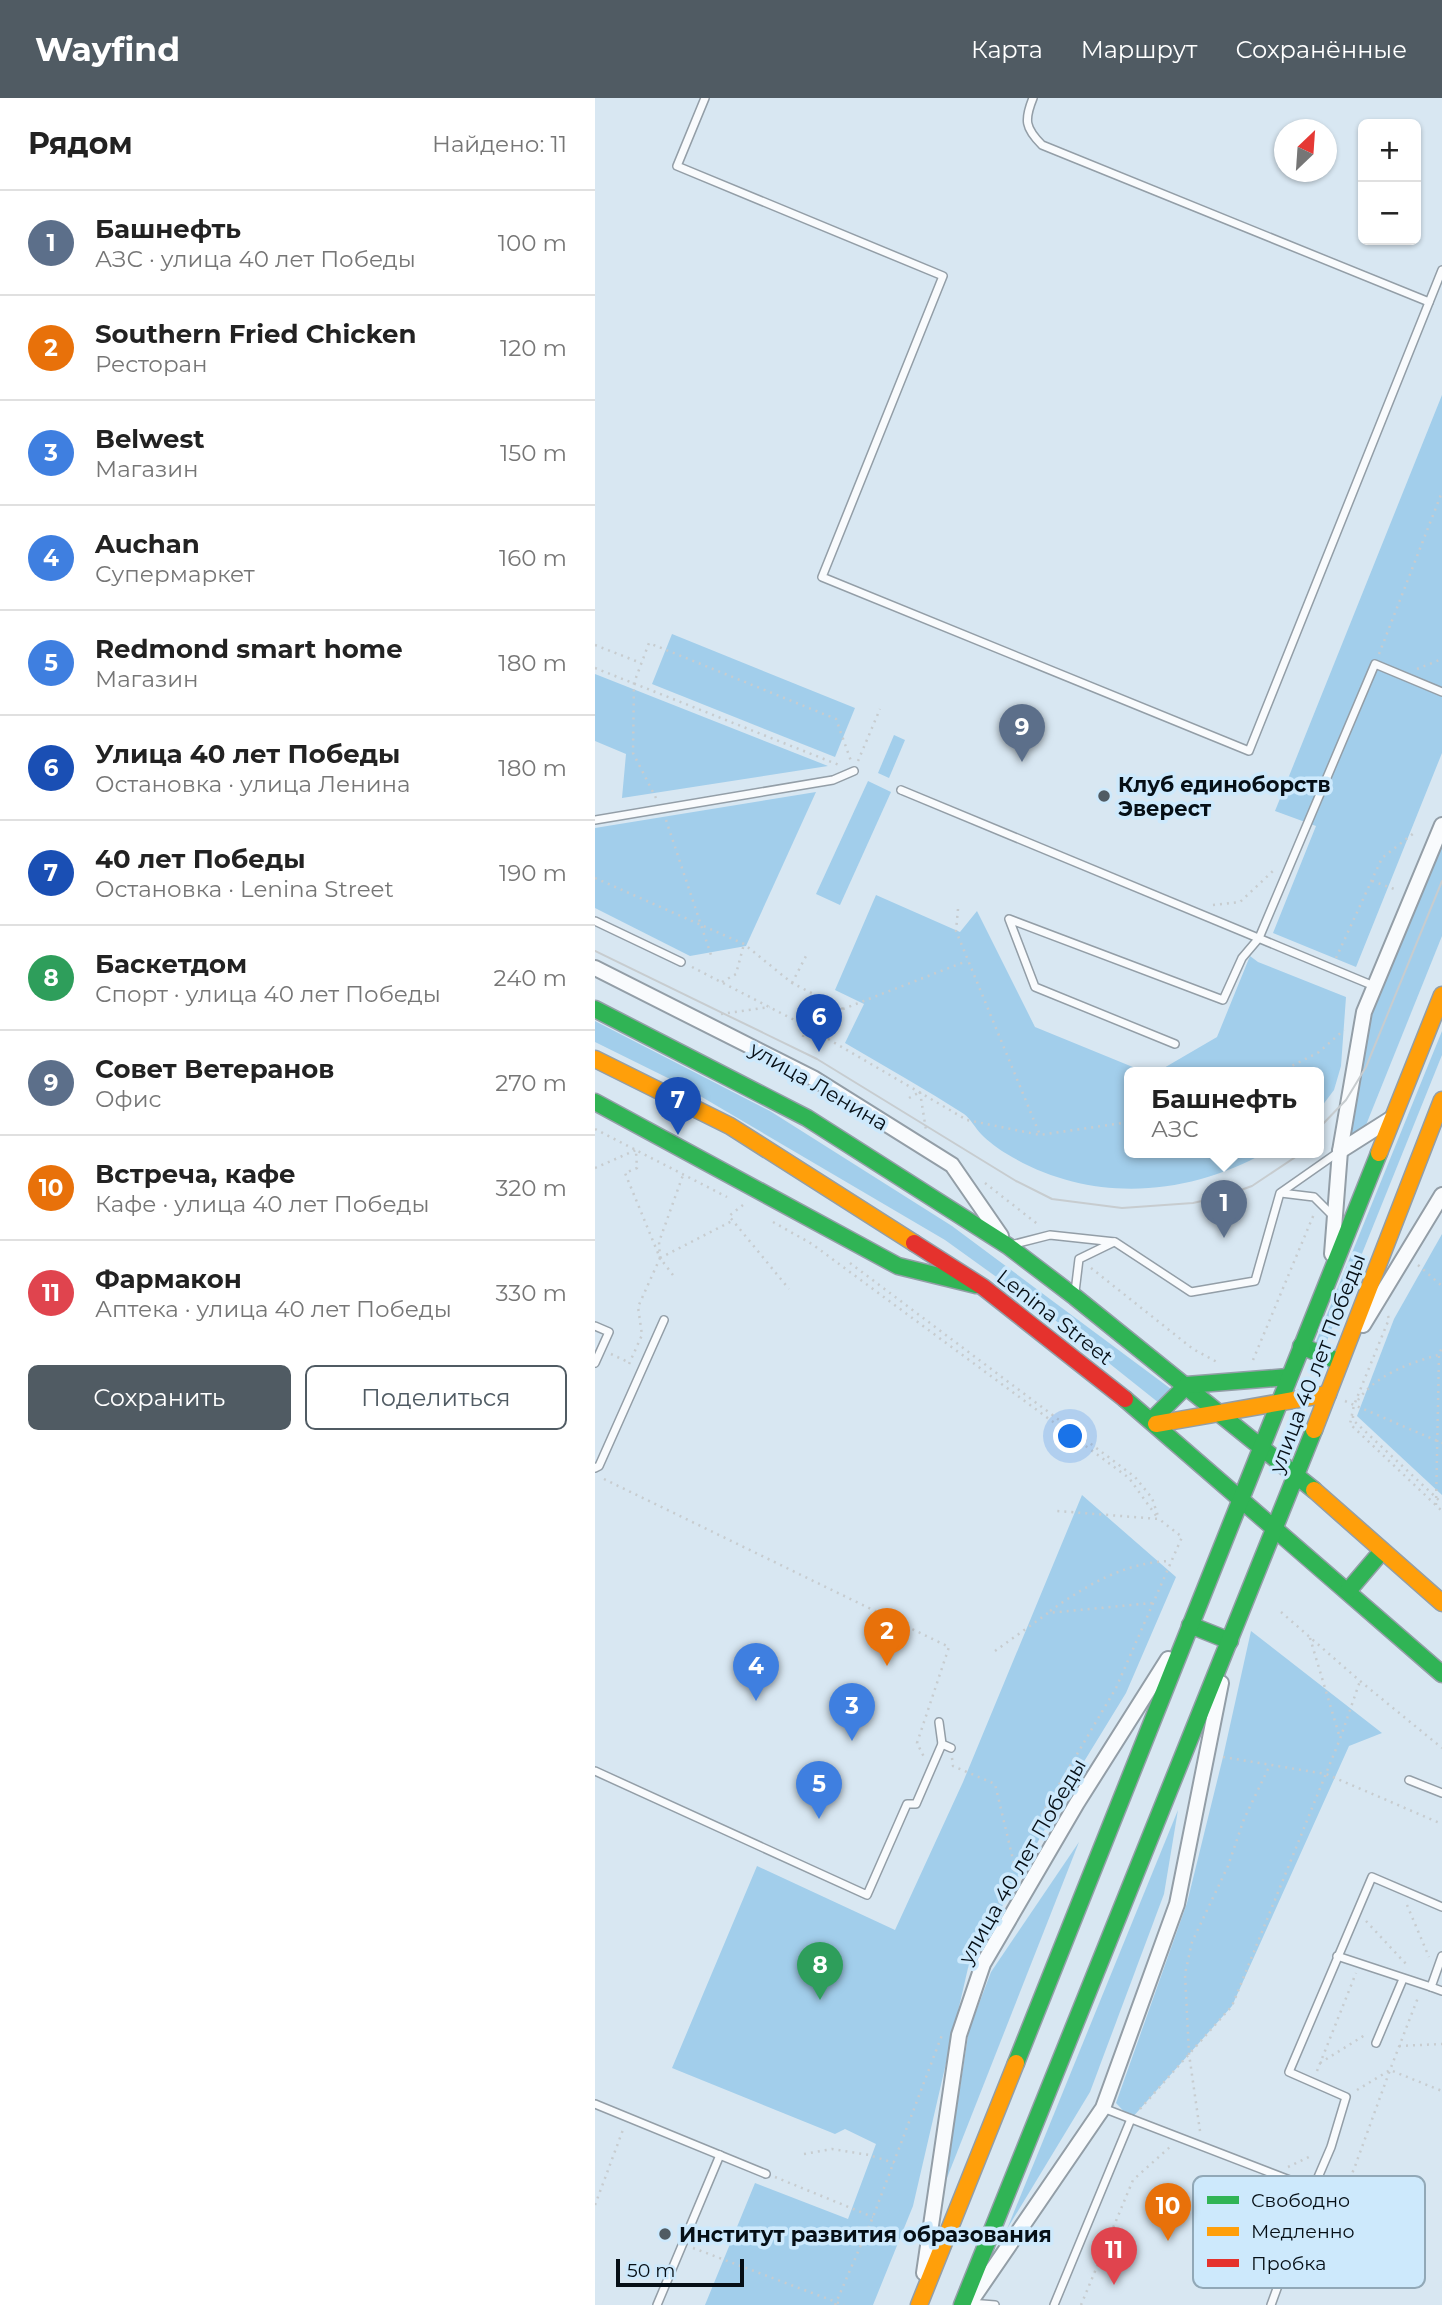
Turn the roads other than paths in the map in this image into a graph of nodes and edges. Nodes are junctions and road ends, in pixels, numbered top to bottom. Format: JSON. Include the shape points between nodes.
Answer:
{"nodes":[{"id":1,"x":705,"y":98,"type":"edge"},
{"id":2,"x":1033,"y":98,"type":"edge"},
{"id":3,"x":1442,"y":271,"type":"edge"},
{"id":4,"x":1429,"y":302,"type":"junction"},
{"id":5,"x":1442,"y":692,"type":"edge"},
{"id":6,"x":854,"y":771,"type":"road end"},
{"id":7,"x":901,"y":790,"type":"dead end"},
{"id":8,"x":595,"y":820,"type":"edge"},
{"id":9,"x":1442,"y":825,"type":"edge"},
{"id":10,"x":595,"y":921,"type":"edge"},
{"id":11,"x":1258,"y":938,"type":"junction"},
{"id":12,"x":681,"y":962,"type":"road end"},
{"id":13,"x":595,"y":968,"type":"edge"},
{"id":14,"x":1375,"y":986,"type":"junction"},
{"id":15,"x":1442,"y":995,"type":"edge"},
{"id":16,"x":595,"y":1009,"type":"edge"},
{"id":17,"x":1175,"y":1044,"type":"dead end"},
{"id":18,"x":595,"y":1059,"type":"edge"},
{"id":19,"x":1442,"y":1100,"type":"edge"},
{"id":20,"x":595,"y":1102,"type":"edge"},
{"id":21,"x":1393,"y":1117,"type":"junction"},
{"id":22,"x":1340,"y":1151,"type":"junction"},
{"id":23,"x":1280,"y":1193,"type":"junction"},
{"id":24,"x":1442,"y":1195,"type":"edge"},
{"id":25,"x":1335,"y":1217,"type":"junction"},
{"id":26,"x":1115,"y":1242,"type":"junction"},
{"id":27,"x":1008,"y":1246,"type":"junction"},
{"id":28,"x":1330,"y":1273,"type":"junction"},
{"id":29,"x":983,"y":1287,"type":"junction"},
{"id":30,"x":1075,"y":1297,"type":"junction"},
{"id":31,"x":664,"y":1320,"type":"dead end"},
{"id":32,"x":595,"y":1326,"type":"edge"},
{"id":33,"x":1301,"y":1346,"type":"junction"},
{"id":34,"x":1340,"y":1362,"type":"junction"},
{"id":35,"x":595,"y":1363,"type":"edge"},
{"id":36,"x":1288,"y":1377,"type":"junction"},
{"id":37,"x":1187,"y":1385,"type":"junction"},
{"id":38,"x":1328,"y":1394,"type":"junction"},
{"id":39,"x":1277,"y":1404,"type":"junction"},
{"id":40,"x":1223,"y":1414,"type":"junction"},
{"id":41,"x":1154,"y":1422,"type":"junction"},
{"id":42,"x":1261,"y":1445,"type":"junction"},
{"id":43,"x":595,"y":1468,"type":"edge"},
{"id":44,"x":1297,"y":1475,"type":"junction"},
{"id":45,"x":1241,"y":1496,"type":"junction"},
{"id":46,"x":1276,"y":1527,"type":"junction"},
{"id":47,"x":1383,"y":1550,"type":"junction"},
{"id":48,"x":1348,"y":1591,"type":"junction"},
{"id":49,"x":1442,"y":1603,"type":"edge"},
{"id":50,"x":1190,"y":1625,"type":"junction"},
{"id":51,"x":1230,"y":1640,"type":"junction"},
{"id":52,"x":1439,"y":1673,"type":"edge"},
{"id":53,"x":939,"y":1722,"type":"dead end"},
{"id":54,"x":942,"y":1744,"type":"junction"},
{"id":55,"x":951,"y":1748,"type":"road end"},
{"id":56,"x":595,"y":1771,"type":"edge"},
{"id":57,"x":1409,"y":1780,"type":"dead end"},
{"id":58,"x":1442,"y":1793,"type":"edge"},
{"id":59,"x":1442,"y":1907,"type":"edge"},
{"id":60,"x":1337,"y":1956,"type":"junction"},
{"id":61,"x":1442,"y":1956,"type":"edge"},
{"id":62,"x":1403,"y":1979,"type":"junction"},
{"id":63,"x":1431,"y":1987,"type":"junction"},
{"id":64,"x":1442,"y":1991,"type":"edge"},
{"id":65,"x":1376,"y":2043,"type":"dead end"},
{"id":66,"x":595,"y":2104,"type":"edge"},
{"id":67,"x":1103,"y":2108,"type":"junction"},
{"id":68,"x":1131,"y":2119,"type":"junction"},
{"id":69,"x":720,"y":2155,"type":"junction"},
{"id":70,"x":766,"y":2174,"type":"road end"},
{"id":71,"x":1282,"y":2176,"type":"edge"},
{"id":72,"x":1319,"y":2176,"type":"edge"},
{"id":73,"x":1277,"y":2288,"type":"edge"},
{"id":74,"x":967,"y":2304,"type":"edge"},
{"id":75,"x":657,"y":2305,"type":"edge"},
{"id":76,"x":919,"y":2305,"type":"edge"},
{"id":77,"x":995,"y":2305,"type":"edge"},
{"id":78,"x":1054,"y":2305,"type":"edge"},
{"id":79,"x":1271,"y":2305,"type":"edge"}],
"edges":[{"from":1,"to":4,"type":"lane","via":[[677,166],[943,276],[822,577],[1249,751]]},
{"from":2,"to":4,"type":"lane","via":[[1026,114],[1028,126],[1042,145]]},
{"from":3,"to":4,"type":"lane"},
{"from":5,"to":11,"type":"lane","via":[[1375,664]]},
{"from":6,"to":8,"type":"lane","via":[[833,780]]},
{"from":7,"to":11,"type":"lane"},
{"from":9,"to":14,"type":"street","name":"улица 40 лет Победы"},
{"from":10,"to":12,"type":"lane"},
{"from":11,"to":14,"type":"lane"},
{"from":11,"to":17,"type":"lane","via":[[1242,958],[1223,1000],[1009,919],[1035,987]]},
{"from":13,"to":27,"type":"street","name":"улица Ленина","via":[[813,1078],[952,1165]]},
{"from":14,"to":22,"type":"street","name":"улица 40 лет Победы","via":[[1364,1012]]},
{"from":15,"to":21,"type":"main road","name":"улица 40 лет Победы"},
{"from":16,"to":27,"type":"main road","name":"Lenina Street","via":[[807,1118]]},
{"from":18,"to":29,"type":"main road","name":"Lenina Street","via":[[730,1126]]},
{"from":19,"to":34,"type":"main road","name":"улица 40 лет Победы"},
{"from":20,"to":29,"type":"main road","via":[[898,1266]]},
{"from":21,"to":22,"type":"street"},
{"from":21,"to":28,"type":"main road","name":"улица 40 лет Победы"},
{"from":22,"to":23,"type":"lane"},
{"from":22,"to":25,"type":"street","name":"улица 40 лет Победы"},
{"from":23,"to":25,"type":"lane","via":[[1314,1197]]},
{"from":23,"to":26,"type":"lane","via":[[1255,1281],[1191,1292]]},
{"from":24,"to":34,"type":"street","name":"улица 40 лет Победы"},
{"from":25,"to":28,"type":"street","name":"улица 40 лет Победы"},
{"from":26,"to":27,"type":"lane","via":[[1050,1234]]},
{"from":26,"to":30,"type":"lane","via":[[1079,1259]]},
{"from":27,"to":30,"type":"main road","name":"Lenina Street"},
{"from":28,"to":33,"type":"main road","name":"улица 40 лет Победы"},
{"from":29,"to":41,"type":"main road","name":"Lenina Street"},
{"from":30,"to":37,"type":"main road","name":"Lenina Street"},
{"from":31,"to":43,"type":"lane"},
{"from":32,"to":35,"type":"lane","via":[[609,1332]]},
{"from":33,"to":34,"type":"main road"},
{"from":33,"to":36,"type":"main road","name":"улица 40 лет Победы"},
{"from":34,"to":38,"type":"main road","name":"улица 40 лет Победы"},
{"from":36,"to":37,"type":"main road"},
{"from":36,"to":39,"type":"main road","name":"улица 40 лет Победы"},
{"from":37,"to":40,"type":"main road","name":"Lenina Street"},
{"from":37,"to":41,"type":"main road"},
{"from":38,"to":39,"type":"main road"},
{"from":38,"to":44,"type":"main road","name":"улица 40 лет Победы"},
{"from":39,"to":40,"type":"main road"},
{"from":39,"to":42,"type":"main road","name":"улица 40 лет Победы"},
{"from":40,"to":41,"type":"main road"},
{"from":40,"to":42,"type":"main road","name":"Lenina Street"},
{"from":41,"to":45,"type":"main road","name":"Lenina Street"},
{"from":42,"to":44,"type":"main road","name":"Lenina Street"},
{"from":42,"to":45,"type":"main road","name":"улица 40 лет Победы"},
{"from":44,"to":46,"type":"main road","name":"улица 40 лет Победы"},
{"from":44,"to":47,"type":"main road","name":"Lenina Street"},
{"from":45,"to":46,"type":"main road","name":"Lenina Street"},
{"from":45,"to":50,"type":"main road","name":"улица 40 лет Победы"},
{"from":46,"to":48,"type":"main road","name":"Lenina Street"},
{"from":46,"to":51,"type":"main road","name":"улица 40 лет Победы"},
{"from":47,"to":48,"type":"main road"},
{"from":47,"to":49,"type":"main road","name":"Lenina Street"},
{"from":48,"to":52,"type":"main road","name":"Lenina Street"},
{"from":50,"to":51,"type":"main road"},
{"from":50,"to":76,"type":"main road","name":"улица 40 лет Победы"},
{"from":50,"to":76,"type":"street","name":"улица 40 лет Победы","via":[[1077,1803],[983,1964],[959,2035]]},
{"from":51,"to":67,"type":"street","name":"улица 40 лет Победы","via":[[1178,1904]]},
{"from":51,"to":74,"type":"main road","name":"улица 40 лет Победы"},
{"from":53,"to":54,"type":"lane"},
{"from":54,"to":55,"type":"lane"},
{"from":54,"to":56,"type":"lane","via":[[916,1804],[907,1804],[867,1895]]},
{"from":57,"to":58,"type":"lane"},
{"from":59,"to":60,"type":"lane","via":[[1372,1877]]},
{"from":60,"to":62,"type":"lane"},
{"from":60,"to":72,"type":"lane","via":[[1289,2072],[1346,2097]]},
{"from":61,"to":63,"type":"lane"},
{"from":62,"to":63,"type":"lane"},
{"from":62,"to":65,"type":"lane"},
{"from":63,"to":64,"type":"lane"},
{"from":66,"to":69,"type":"lane"},
{"from":67,"to":68,"type":"lane"},
{"from":67,"to":74,"type":"street","name":"улица 40 лет Победы"},
{"from":68,"to":71,"type":"lane"},
{"from":68,"to":78,"type":"lane"},
{"from":69,"to":70,"type":"lane"},
{"from":69,"to":75,"type":"lane"},
{"from":73,"to":79,"type":"lane"},
{"from":74,"to":77,"type":"lane"}]}
